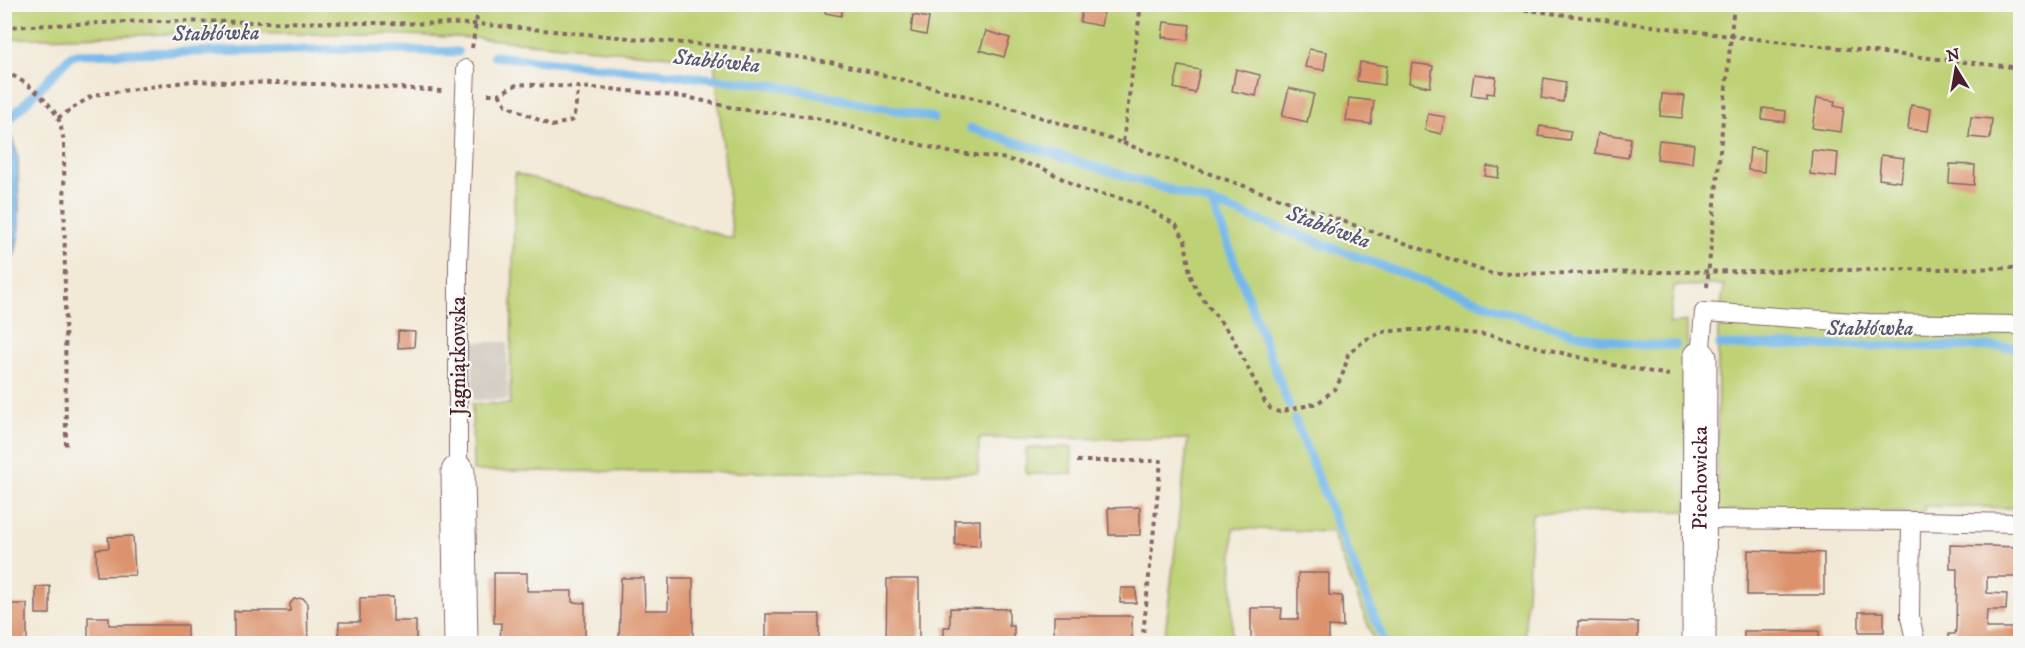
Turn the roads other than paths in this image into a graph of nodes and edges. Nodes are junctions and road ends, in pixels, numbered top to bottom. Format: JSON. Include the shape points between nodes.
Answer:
{"nodes":[{"id":1,"x":466,"y":69,"type":"road end"},
{"id":2,"x":2020,"y":325,"type":"edge"},
{"id":3,"x":1701,"y":369,"type":"joint"},
{"id":4,"x":458,"y":472,"type":"joint"},
{"id":5,"x":1699,"y":519,"type":"junction"},
{"id":6,"x":1911,"y":522,"type":"junction"},
{"id":7,"x":2020,"y":523,"type":"edge"},
{"id":8,"x":461,"y":644,"type":"edge"},
{"id":9,"x":1699,"y":644,"type":"edge"},
{"id":10,"x":1916,"y":644,"type":"edge"}],
"edges":[{"from":1,"to":4,"type":"lane","name":"Jagniątkowska","via":[[458,263]]},
{"from":2,"to":3,"type":"lane","name":"Piechowicka","via":[[1868,323],[1704,312]]},
{"from":3,"to":5,"type":"street","name":"Piechowicka"},
{"from":4,"to":8,"type":"street","name":"Jagniątkowska"},
{"from":5,"to":6,"type":"lane"},
{"from":5,"to":9,"type":"street","name":"Piechowicka"},
{"from":6,"to":7,"type":"lane"},
{"from":6,"to":10,"type":"lane","via":[[1910,617]]}]}
